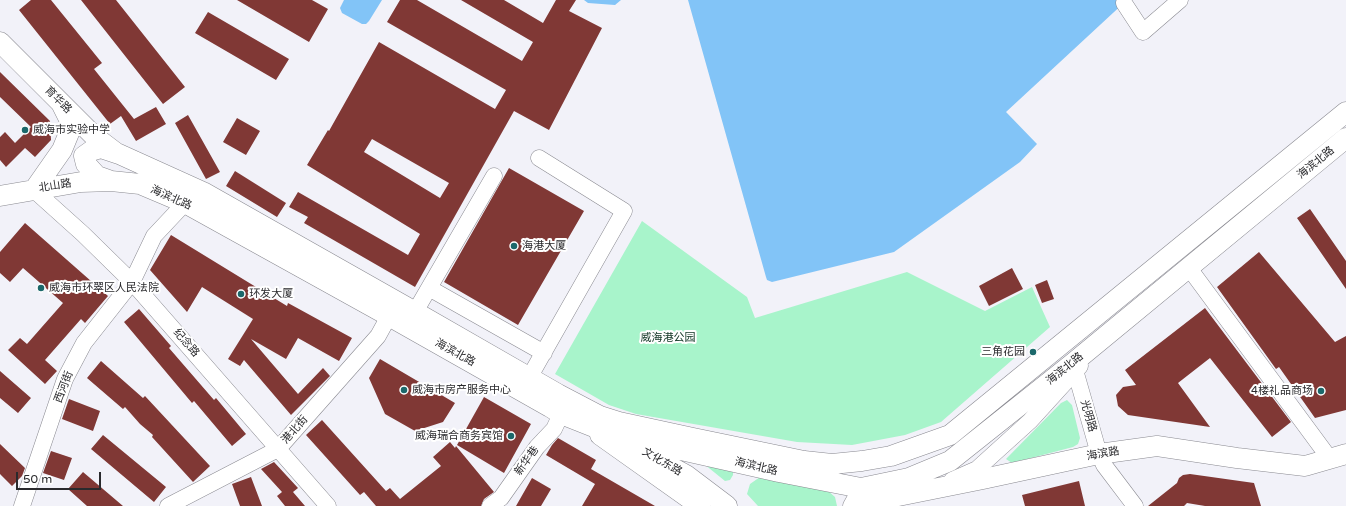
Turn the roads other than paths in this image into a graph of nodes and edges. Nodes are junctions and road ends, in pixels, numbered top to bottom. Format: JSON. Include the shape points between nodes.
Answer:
{"nodes":[{"id":1,"x":1180,"y":0,"type":"edge"},
{"id":2,"x":1124,"y":3,"type":"dead end"},
{"id":3,"x":0,"y":42,"type":"edge"},
{"id":4,"x":60,"y":102,"type":"junction"},
{"id":5,"x":1346,"y":112,"type":"edge"},
{"id":6,"x":1346,"y":138,"type":"edge"},
{"id":7,"x":119,"y":154,"type":"junction"},
{"id":8,"x":539,"y":158,"type":"dead end"},
{"id":9,"x":55,"y":160,"type":"junction"},
{"id":10,"x":494,"y":176,"type":"dead end"},
{"id":11,"x":111,"y":181,"type":"junction"},
{"id":12,"x":34,"y":190,"type":"junction"},
{"id":13,"x":0,"y":195,"type":"edge"},
{"id":14,"x":186,"y":203,"type":"junction"},
{"id":15,"x":1189,"y":268,"type":"junction"},
{"id":16,"x":132,"y":282,"type":"junction"},
{"id":17,"x":429,"y":288,"type":"junction"},
{"id":18,"x":415,"y":312,"type":"junction"},
{"id":19,"x":389,"y":316,"type":"junction"},
{"id":20,"x":544,"y":353,"type":"junction"},
{"id":21,"x":1074,"y":367,"type":"junction"},
{"id":22,"x":529,"y":378,"type":"junction"},
{"id":23,"x":563,"y":406,"type":"junction"},
{"id":24,"x":600,"y":416,"type":"junction"},
{"id":25,"x":580,"y":422,"type":"junction"},
{"id":26,"x":614,"y":435,"type":"junction"},
{"id":27,"x":950,"y":435,"type":"junction"},
{"id":28,"x":278,"y":448,"type":"junction"},
{"id":29,"x":1099,"y":454,"type":"junction"},
{"id":30,"x":1338,"y":457,"type":"edge"},
{"id":31,"x":930,"y":489,"type":"junction"},
{"id":32,"x":862,"y":497,"type":"edge"},
{"id":33,"x":22,"y":506,"type":"edge"},
{"id":34,"x":168,"y":506,"type":"edge"},
{"id":35,"x":328,"y":506,"type":"edge"},
{"id":36,"x":490,"y":506,"type":"edge"},
{"id":37,"x":700,"y":506,"type":"edge"},
{"id":38,"x":727,"y":506,"type":"edge"},
{"id":39,"x":851,"y":506,"type":"edge"},
{"id":40,"x":1135,"y":506,"type":"edge"}],
"edges":[{"from":1,"to":2,"type":"street","via":[[1143,32]]},
{"from":3,"to":4,"type":"main road","name":"育华路"},
{"from":4,"to":7,"type":"main road","name":"育华路","via":[[94,136]]},
{"from":4,"to":9,"type":"main road","via":[[70,121],[69,133]]},
{"from":5,"to":27,"type":"main road","name":"海滨北路"},
{"from":6,"to":15,"type":"main road","name":"海滨北路"},
{"from":7,"to":11,"type":"main road","via":[[101,148],[84,156],[86,164],[97,176]]},
{"from":7,"to":18,"type":"main road","name":"海滨北路","via":[[203,192]]},
{"from":8,"to":20,"type":"street","via":[[624,212]]},
{"from":9,"to":12,"type":"main road"},
{"from":9,"to":13,"type":"main road"},
{"from":10,"to":17,"type":"street"},
{"from":11,"to":12,"type":"main road","name":"北山路","via":[[81,182]]},
{"from":11,"to":14,"type":"main road","name":"海滨北路","via":[[140,184]]},
{"from":12,"to":13,"type":"main road","name":"北山路"},
{"from":12,"to":16,"type":"street","name":"纪念路"},
{"from":14,"to":16,"type":"street","name":"西河街","via":[[154,236]]},
{"from":14,"to":19,"type":"main road","name":"海滨北路"},
{"from":15,"to":21,"type":"main road","name":"海滨北路","via":[[1132,314]]},
{"from":15,"to":30,"type":"street"},
{"from":16,"to":28,"type":"street","name":"纪念路"},
{"from":16,"to":33,"type":"street","name":"西河街","via":[[84,343],[65,379]]},
{"from":17,"to":18,"type":"street"},
{"from":17,"to":20,"type":"street"},
{"from":18,"to":22,"type":"main road","name":"海滨北路"},
{"from":19,"to":23,"type":"main road","name":"海滨北路","via":[[550,407]]},
{"from":19,"to":28,"type":"street","name":"港北街","via":[[378,336]]},
{"from":20,"to":22,"type":"street"},
{"from":21,"to":29,"type":"street","name":"光明路"},
{"from":21,"to":31,"type":"street","via":[[1030,421],[977,469]]},
{"from":21,"to":32,"type":"main road","name":"海滨北路","via":[[950,461]]},
{"from":22,"to":23,"type":"main road","name":"海滨北路"},
{"from":23,"to":24,"type":"main road","name":"海滨北路"},
{"from":23,"to":25,"type":"main road","name":"海滨北路"},
{"from":23,"to":36,"type":"street","name":"新华巷","via":[[554,429],[537,446],[501,498]]},
{"from":24,"to":26,"type":"main road","name":"文化东路"},
{"from":24,"to":27,"type":"main road","name":"海滨北路","via":[[804,461],[832,464],[891,456]]},
{"from":25,"to":26,"type":"main road","name":"海滨北路"},
{"from":25,"to":37,"type":"main road"},
{"from":26,"to":32,"type":"main road","name":"海滨北路","via":[[779,472]]},
{"from":26,"to":38,"type":"main road","name":"文化东路","via":[[686,475]]},
{"from":27,"to":32,"type":"main road","via":[[872,477]]},
{"from":28,"to":34,"type":"street","name":"港北街"},
{"from":28,"to":35,"type":"street","name":"纪念路"},
{"from":29,"to":30,"type":"main road","name":"海滨路","via":[[1157,446],[1305,466]]},
{"from":29,"to":31,"type":"main road","name":"海滨路"},
{"from":29,"to":40,"type":"street","name":"光明路","via":[[1104,466]]},
{"from":31,"to":32,"type":"main road","name":"海滨路","via":[[868,502]]},
{"from":32,"to":39,"type":"street"}]}
